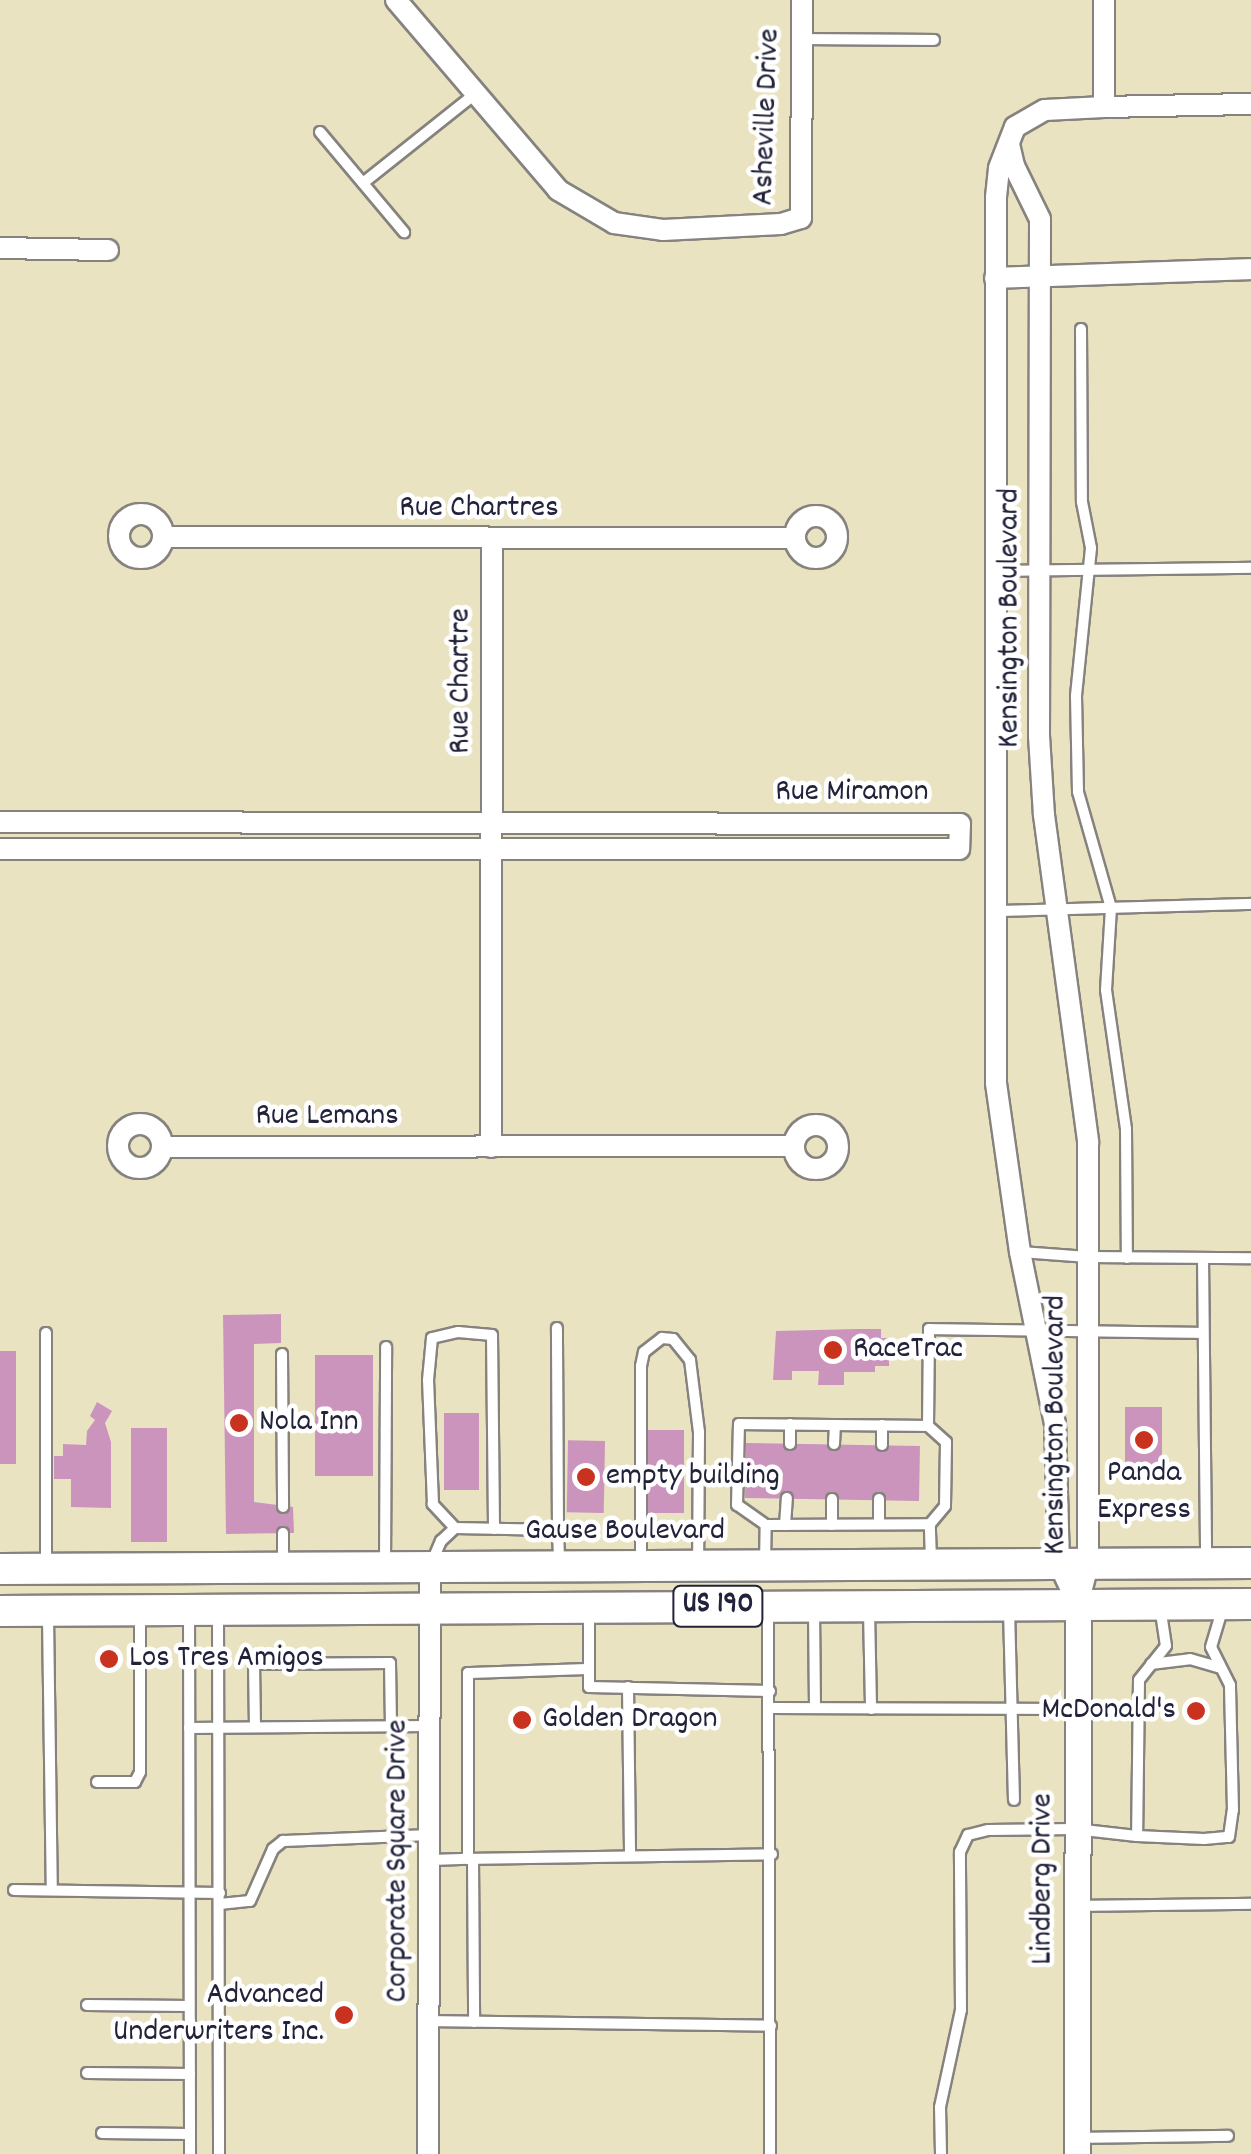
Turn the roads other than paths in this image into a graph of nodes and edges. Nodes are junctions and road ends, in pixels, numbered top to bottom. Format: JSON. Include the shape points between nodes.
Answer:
{"nodes":[{"id":1,"x":396,"y":0,"type":"edge"},
{"id":2,"x":802,"y":0,"type":"edge"},
{"id":3,"x":1104,"y":0,"type":"edge"},
{"id":4,"x":802,"y":39,"type":"junction"},
{"id":5,"x":934,"y":40,"type":"dead end"},
{"id":6,"x":474,"y":94,"type":"junction"},
{"id":7,"x":1251,"y":104,"type":"edge"},
{"id":8,"x":1104,"y":107,"type":"junction"},
{"id":9,"x":320,"y":132,"type":"dead end"},
{"id":10,"x":1009,"y":144,"type":"junction"},
{"id":11,"x":363,"y":183,"type":"junction"},
{"id":12,"x":404,"y":232,"type":"dead end"},
{"id":13,"x":0,"y":248,"type":"edge"},
{"id":14,"x":108,"y":250,"type":"dead end"},
{"id":15,"x":1251,"y":269,"type":"edge"},
{"id":16,"x":1041,"y":277,"type":"junction"},
{"id":17,"x":995,"y":278,"type":"junction"},
{"id":18,"x":1081,"y":328,"type":"dead end"},
{"id":19,"x":164,"y":537,"type":"dead end"},
{"id":20,"x":794,"y":538,"type":"dead end"},
{"id":21,"x":492,"y":539,"type":"junction"},
{"id":22,"x":1251,"y":568,"type":"edge"},
{"id":23,"x":1041,"y":570,"type":"junction"},
{"id":24,"x":998,"y":571,"type":"junction"},
{"id":25,"x":1088,"y":572,"type":"junction"},
{"id":26,"x":0,"y":822,"type":"edge"},
{"id":27,"x":492,"y":823,"type":"junction"},
{"id":28,"x":0,"y":848,"type":"edge"},
{"id":29,"x":492,"y":849,"type":"junction"},
{"id":30,"x":1251,"y":904,"type":"edge"},
{"id":31,"x":1111,"y":908,"type":"junction"},
{"id":32,"x":1059,"y":909,"type":"junction"},
{"id":33,"x":996,"y":911,"type":"junction"},
{"id":34,"x":491,"y":1146,"type":"junction"},
{"id":35,"x":794,"y":1146,"type":"dead end"},
{"id":36,"x":162,"y":1147,"type":"dead end"},
{"id":37,"x":1020,"y":1252,"type":"junction"},
{"id":38,"x":1088,"y":1257,"type":"junction"},
{"id":39,"x":1127,"y":1258,"type":"junction"},
{"id":40,"x":1202,"y":1258,"type":"junction"},
{"id":41,"x":1251,"y":1258,"type":"edge"},
{"id":42,"x":556,"y":1328,"type":"dead end"},
{"id":43,"x":1036,"y":1328,"type":"junction"},
{"id":44,"x":1088,"y":1329,"type":"junction"},
{"id":45,"x":46,"y":1332,"type":"dead end"},
{"id":46,"x":1204,"y":1332,"type":"junction"},
{"id":47,"x":386,"y":1346,"type":"dead end"},
{"id":48,"x":282,"y":1354,"type":"dead end"},
{"id":49,"x":790,"y":1424,"type":"junction"},
{"id":50,"x":835,"y":1425,"type":"junction"},
{"id":51,"x":882,"y":1425,"type":"junction"},
{"id":52,"x":928,"y":1426,"type":"junction"},
{"id":53,"x":790,"y":1444,"type":"dead end"},
{"id":54,"x":834,"y":1444,"type":"dead end"},
{"id":55,"x":882,"y":1445,"type":"dead end"},
{"id":56,"x":787,"y":1498,"type":"dead end"},
{"id":57,"x":832,"y":1499,"type":"dead end"},
{"id":58,"x":879,"y":1499,"type":"dead end"},
{"id":59,"x":283,"y":1507,"type":"dead end"},
{"id":60,"x":766,"y":1524,"type":"junction"},
{"id":61,"x":786,"y":1524,"type":"junction"},
{"id":62,"x":832,"y":1524,"type":"junction"},
{"id":63,"x":879,"y":1524,"type":"junction"},
{"id":64,"x":930,"y":1524,"type":"junction"},
{"id":65,"x":454,"y":1528,"type":"junction"},
{"id":66,"x":494,"y":1530,"type":"junction"},
{"id":67,"x":558,"y":1530,"type":"junction"},
{"id":68,"x":283,"y":1533,"type":"dead end"},
{"id":69,"x":1251,"y":1563,"type":"edge"},
{"id":70,"x":1073,"y":1564,"type":"junction"},
{"id":71,"x":1206,"y":1564,"type":"junction"},
{"id":72,"x":932,"y":1565,"type":"junction"},
{"id":73,"x":698,"y":1566,"type":"junction"},
{"id":74,"x":765,"y":1566,"type":"junction"},
{"id":75,"x":430,"y":1567,"type":"junction"},
{"id":76,"x":559,"y":1567,"type":"junction"},
{"id":77,"x":641,"y":1567,"type":"junction"},
{"id":78,"x":0,"y":1569,"type":"edge"},
{"id":79,"x":46,"y":1569,"type":"junction"},
{"id":80,"x":283,"y":1569,"type":"junction"},
{"id":81,"x":386,"y":1569,"type":"junction"},
{"id":82,"x":1008,"y":1604,"type":"junction"},
{"id":83,"x":1078,"y":1604,"type":"junction"},
{"id":84,"x":1238,"y":1604,"type":"edge"},
{"id":85,"x":814,"y":1605,"type":"junction"},
{"id":86,"x":869,"y":1605,"type":"junction"},
{"id":87,"x":768,"y":1606,"type":"junction"},
{"id":88,"x":1160,"y":1606,"type":"junction"},
{"id":89,"x":589,"y":1607,"type":"junction"},
{"id":90,"x":428,"y":1608,"type":"junction"},
{"id":91,"x":140,"y":1610,"type":"junction"},
{"id":92,"x":203,"y":1610,"type":"junction"},
{"id":93,"x":0,"y":1611,"type":"edge"},
{"id":94,"x":48,"y":1611,"type":"junction"},
{"id":95,"x":1151,"y":1664,"type":"junction"},
{"id":96,"x":1222,"y":1668,"type":"junction"},
{"id":97,"x":589,"y":1669,"type":"junction"},
{"id":98,"x":628,"y":1687,"type":"junction"},
{"id":99,"x":770,"y":1690,"type":"junction"},
{"id":100,"x":770,"y":1708,"type":"junction"},
{"id":101,"x":815,"y":1708,"type":"junction"},
{"id":102,"x":870,"y":1709,"type":"junction"},
{"id":103,"x":1013,"y":1709,"type":"junction"},
{"id":104,"x":1076,"y":1709,"type":"junction"},
{"id":105,"x":390,"y":1726,"type":"junction"},
{"id":106,"x":429,"y":1726,"type":"junction"},
{"id":107,"x":189,"y":1728,"type":"junction"},
{"id":108,"x":218,"y":1728,"type":"junction"},
{"id":109,"x":254,"y":1728,"type":"junction"},
{"id":110,"x":97,"y":1782,"type":"dead end"},
{"id":111,"x":1014,"y":1800,"type":"dead end"},
{"id":112,"x":1075,"y":1829,"type":"junction"},
{"id":113,"x":431,"y":1835,"type":"junction"},
{"id":114,"x":1137,"y":1836,"type":"junction"},
{"id":115,"x":772,"y":1854,"type":"junction"},
{"id":116,"x":630,"y":1856,"type":"junction"},
{"id":117,"x":470,"y":1859,"type":"junction"},
{"id":118,"x":431,"y":1860,"type":"junction"},
{"id":119,"x":14,"y":1890,"type":"dead end"},
{"id":120,"x":52,"y":1890,"type":"junction"},
{"id":121,"x":190,"y":1891,"type":"junction"},
{"id":122,"x":220,"y":1898,"type":"junction"},
{"id":123,"x":1251,"y":1904,"type":"edge"},
{"id":124,"x":1076,"y":1906,"type":"junction"},
{"id":125,"x":87,"y":2005,"type":"dead end"},
{"id":126,"x":190,"y":2006,"type":"junction"},
{"id":127,"x":430,"y":2021,"type":"junction"},
{"id":128,"x":474,"y":2022,"type":"junction"},
{"id":129,"x":771,"y":2026,"type":"junction"},
{"id":130,"x":88,"y":2073,"type":"dead end"},
{"id":131,"x":190,"y":2074,"type":"junction"},
{"id":132,"x":102,"y":2133,"type":"dead end"},
{"id":133,"x":190,"y":2134,"type":"junction"},
{"id":134,"x":1228,"y":2136,"type":"dead end"},
{"id":135,"x":1077,"y":2146,"type":"edge"},
{"id":136,"x":190,"y":2154,"type":"edge"},
{"id":137,"x":219,"y":2154,"type":"edge"},
{"id":138,"x":428,"y":2154,"type":"edge"},
{"id":139,"x":770,"y":2154,"type":"edge"},
{"id":140,"x":941,"y":2154,"type":"edge"}],
"edges":[{"from":1,"to":6,"type":"street","name":"Asheville Drive"},
{"from":2,"to":4,"type":"street","name":"Asheville Drive"},
{"from":3,"to":8,"type":"street"},
{"from":4,"to":5,"type":"lane"},
{"from":4,"to":6,"type":"street","name":"Asheville Drive","via":[[801,218],[781,224],[663,230],[614,223],[558,190]]},
{"from":6,"to":11,"type":"lane"},
{"from":7,"to":8,"type":"street"},
{"from":8,"to":10,"type":"street","via":[[1029,116]]},
{"from":9,"to":11,"type":"lane"},
{"from":10,"to":16,"type":"street","name":"Kensington Boulevard","via":[[1040,218]]},
{"from":10,"to":17,"type":"street","name":"Kensington Boulevard","via":[[996,197]]},
{"from":11,"to":12,"type":"lane"},
{"from":13,"to":14,"type":"street"},
{"from":15,"to":16,"type":"street"},
{"from":16,"to":17,"type":"street"},
{"from":16,"to":23,"type":"street","name":"Kensington Boulevard"},
{"from":17,"to":24,"type":"street","name":"Kensington Boulevard"},
{"from":18,"to":25,"type":"lane"},
{"from":19,"to":21,"type":"street","name":"Rue Chartres"},
{"from":20,"to":21,"type":"street","name":"Rue Chartres"},
{"from":21,"to":27,"type":"street","name":"Rue Chartre"},
{"from":22,"to":25,"type":"lane"},
{"from":23,"to":24,"type":"lane"},
{"from":23,"to":25,"type":"lane"},
{"from":23,"to":32,"type":"street","name":"Kensington Boulevard","via":[[1044,815]]},
{"from":24,"to":33,"type":"street","name":"Kensington Boulevard"},
{"from":25,"to":31,"type":"lane","via":[[1076,696],[1078,792]]},
{"from":26,"to":27,"type":"street","name":"Rue Miramon"},
{"from":27,"to":29,"type":"street"},
{"from":27,"to":29,"type":"street","name":"Rue Miramon","via":[[960,824],[959,849]]},
{"from":28,"to":29,"type":"street","name":"Rue Miramon"},
{"from":29,"to":34,"type":"street"},
{"from":30,"to":31,"type":"lane"},
{"from":31,"to":32,"type":"lane"},
{"from":31,"to":39,"type":"lane","via":[[1106,990],[1126,1129]]},
{"from":32,"to":33,"type":"lane"},
{"from":32,"to":38,"type":"street","name":"Kensington Boulevard","via":[[1088,1142]]},
{"from":33,"to":37,"type":"street","name":"Kensington Boulevard","via":[[996,1083]]},
{"from":34,"to":35,"type":"street","name":"Rue Lemans"},
{"from":34,"to":36,"type":"street","name":"Rue Lemans"},
{"from":37,"to":38,"type":"lane"},
{"from":37,"to":43,"type":"street","name":"Kensington Boulevard"},
{"from":38,"to":39,"type":"lane"},
{"from":38,"to":44,"type":"street","name":"Kensington Boulevard"},
{"from":39,"to":40,"type":"lane"},
{"from":40,"to":41,"type":"lane"},
{"from":40,"to":46,"type":"lane"},
{"from":42,"to":67,"type":"lane"},
{"from":43,"to":44,"type":"lane"},
{"from":43,"to":52,"type":"lane","via":[[929,1329]]},
{"from":43,"to":70,"type":"street","name":"Kensington Boulevard"},
{"from":44,"to":46,"type":"lane"},
{"from":44,"to":70,"type":"street","name":"Kensington Boulevard"},
{"from":45,"to":79,"type":"lane"},
{"from":46,"to":71,"type":"lane"},
{"from":47,"to":81,"type":"lane"},
{"from":48,"to":59,"type":"lane"},
{"from":49,"to":50,"type":"lane"},
{"from":49,"to":53,"type":"lane"},
{"from":49,"to":60,"type":"lane","via":[[739,1424],[738,1505]]},
{"from":50,"to":51,"type":"lane"},
{"from":50,"to":54,"type":"lane"},
{"from":51,"to":52,"type":"lane"},
{"from":51,"to":55,"type":"lane"},
{"from":52,"to":64,"type":"lane","via":[[946,1442],[945,1506]]},
{"from":56,"to":61,"type":"lane"},
{"from":57,"to":62,"type":"lane"},
{"from":58,"to":63,"type":"lane"},
{"from":60,"to":61,"type":"lane"},
{"from":60,"to":74,"type":"lane"},
{"from":61,"to":62,"type":"lane"},
{"from":62,"to":63,"type":"lane"},
{"from":63,"to":64,"type":"lane"},
{"from":64,"to":72,"type":"lane"},
{"from":65,"to":66,"type":"lane"},
{"from":65,"to":66,"type":"lane","via":[[433,1504],[428,1380],[432,1338],[458,1332],[492,1334]]},
{"from":65,"to":75,"type":"lane","via":[[440,1541]]},
{"from":66,"to":67,"type":"lane"},
{"from":67,"to":76,"type":"lane"},
{"from":68,"to":80,"type":"lane"},
{"from":69,"to":71,"type":"main road","name":"Gause Boulevard","number":"US 190"},
{"from":70,"to":71,"type":"main road","name":"Gause Boulevard","number":"US 190"},
{"from":70,"to":72,"type":"main road","name":"Gause Boulevard","number":"US 190"},
{"from":70,"to":83,"type":"street","name":"Kensington Boulevard"},
{"from":72,"to":74,"type":"main road","name":"Gause Boulevard","number":"US 190"},
{"from":73,"to":74,"type":"main road","name":"Gause Boulevard","number":"US 190"},
{"from":73,"to":77,"type":"main road","name":"Gause Boulevard","number":"US 190"},
{"from":73,"to":77,"type":"lane","via":[[699,1432],[690,1360],[674,1340],[662,1338],[644,1352],[641,1366]]},
{"from":75,"to":76,"type":"main road","name":"Gause Boulevard","number":"US 190"},
{"from":75,"to":81,"type":"main road","name":"Gause Boulevard","number":"US 190"},
{"from":75,"to":90,"type":"street","name":"Corporate Square Drive"},
{"from":76,"to":77,"type":"main road","name":"Gause Boulevard","number":"US 190"},
{"from":78,"to":79,"type":"main road","name":"Gause Boulevard","number":"US 190"},
{"from":79,"to":80,"type":"main road","name":"Gause Boulevard","number":"US 190"},
{"from":80,"to":81,"type":"main road","name":"Gause Boulevard","number":"US 190"},
{"from":82,"to":83,"type":"main road","number":"US 190"},
{"from":82,"to":86,"type":"main road","number":"US 190"},
{"from":82,"to":103,"type":"lane"},
{"from":83,"to":88,"type":"main road","number":"US 190"},
{"from":83,"to":104,"type":"street","name":"Lindberg Drive"},
{"from":84,"to":88,"type":"main road","number":"US 190"},
{"from":84,"to":96,"type":"lane","via":[[1211,1647]]},
{"from":85,"to":86,"type":"main road","number":"US 190"},
{"from":85,"to":87,"type":"main road","number":"US 190"},
{"from":85,"to":101,"type":"lane"},
{"from":86,"to":102,"type":"lane"},
{"from":87,"to":89,"type":"main road","number":"US 190"},
{"from":87,"to":99,"type":"lane"},
{"from":88,"to":95,"type":"lane","via":[[1166,1646]]},
{"from":89,"to":90,"type":"main road","number":"US 190"},
{"from":89,"to":97,"type":"lane"},
{"from":90,"to":92,"type":"main road","number":"US 190"},
{"from":90,"to":106,"type":"street","name":"Corporate Square Drive"},
{"from":91,"to":92,"type":"main road","number":"US 190"},
{"from":91,"to":94,"type":"main road","number":"US 190"},
{"from":91,"to":110,"type":"lane","via":[[140,1772],[135,1782]]},
{"from":92,"to":107,"type":"lane"},
{"from":92,"to":108,"type":"lane"},
{"from":93,"to":94,"type":"main road","number":"US 190"},
{"from":94,"to":120,"type":"lane"},
{"from":95,"to":96,"type":"lane","via":[[1190,1659]]},
{"from":95,"to":114,"type":"lane","via":[[1138,1680]]},
{"from":96,"to":114,"type":"lane","via":[[1230,1685],[1229,1836]]},
{"from":97,"to":98,"type":"lane","via":[[589,1687]]},
{"from":97,"to":117,"type":"lane","via":[[468,1673]]},
{"from":98,"to":99,"type":"lane"},
{"from":98,"to":116,"type":"lane"},
{"from":99,"to":100,"type":"lane"},
{"from":100,"to":101,"type":"lane"},
{"from":100,"to":115,"type":"lane"},
{"from":101,"to":102,"type":"lane"},
{"from":102,"to":103,"type":"lane"},
{"from":103,"to":104,"type":"lane"},
{"from":103,"to":111,"type":"lane"},
{"from":104,"to":112,"type":"street","name":"Lindberg Drive"},
{"from":105,"to":106,"type":"lane"},
{"from":105,"to":109,"type":"lane"},
{"from":105,"to":109,"type":"lane","via":[[390,1664],[254,1664]]},
{"from":106,"to":113,"type":"street","name":"Corporate Square Drive"},
{"from":107,"to":108,"type":"lane"},
{"from":107,"to":121,"type":"lane"},
{"from":108,"to":109,"type":"lane"},
{"from":108,"to":122,"type":"lane"},
{"from":112,"to":114,"type":"lane"},
{"from":112,"to":124,"type":"street","name":"Lindberg Drive"},
{"from":112,"to":140,"type":"lane","via":[[988,1830],[968,1835],[960,1852],[961,2010],[940,2107]]},
{"from":113,"to":118,"type":"street","name":"Corporate Square Drive"},
{"from":113,"to":122,"type":"lane","via":[[283,1841],[273,1848],[250,1901]]},
{"from":115,"to":116,"type":"lane"},
{"from":115,"to":129,"type":"lane"},
{"from":116,"to":117,"type":"lane"},
{"from":117,"to":118,"type":"lane"},
{"from":117,"to":128,"type":"lane"},
{"from":118,"to":127,"type":"street","name":"Corporate Square Drive"},
{"from":119,"to":120,"type":"lane"},
{"from":120,"to":121,"type":"lane"},
{"from":121,"to":122,"type":"lane"},
{"from":121,"to":126,"type":"lane"},
{"from":122,"to":137,"type":"lane"},
{"from":123,"to":124,"type":"lane"},
{"from":124,"to":135,"type":"street","name":"Lindberg Drive"},
{"from":125,"to":126,"type":"lane"},
{"from":126,"to":131,"type":"lane"},
{"from":127,"to":128,"type":"lane"},
{"from":127,"to":138,"type":"street","name":"Corporate Square Drive"},
{"from":128,"to":129,"type":"lane"},
{"from":129,"to":139,"type":"lane"},
{"from":130,"to":131,"type":"lane"},
{"from":131,"to":133,"type":"lane"},
{"from":132,"to":133,"type":"lane"},
{"from":133,"to":136,"type":"lane"},
{"from":134,"to":135,"type":"lane"}]}
